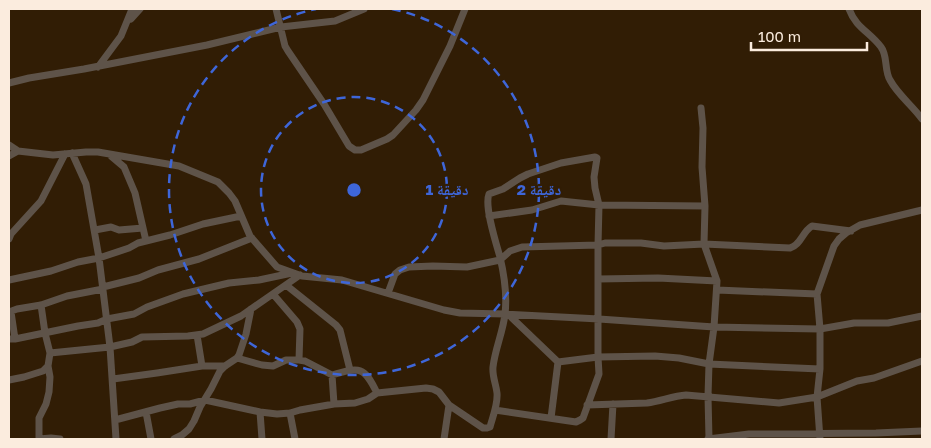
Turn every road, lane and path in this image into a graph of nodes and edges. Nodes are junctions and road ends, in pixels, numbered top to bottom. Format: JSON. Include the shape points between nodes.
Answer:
{"nodes":[{"id":1,"x":132,"y":9,"type":"edge"},
{"id":2,"x":140,"y":9,"type":"edge"},
{"id":3,"x":364,"y":9,"type":"edge"},
{"id":4,"x":465,"y":9,"type":"edge"},
{"id":5,"x":849,"y":9,"type":"edge"},
{"id":6,"x":278,"y":10,"type":"edge"},
{"id":7,"x":126,"y":25,"type":"junction"},
{"id":8,"x":281,"y":27,"type":"junction"},
{"id":9,"x":98,"y":67,"type":"junction"},
{"id":10,"x":9,"y":83,"type":"edge"},
{"id":11,"x":701,"y":108,"type":"dead end"},
{"id":12,"x":922,"y":119,"type":"edge"},
{"id":13,"x":9,"y":145,"type":"edge"},
{"id":14,"x":18,"y":151,"type":"junction"},
{"id":15,"x":69,"y":154,"type":"junction"},
{"id":16,"x":108,"y":154,"type":"junction"},
{"id":17,"x":9,"y":156,"type":"edge"},
{"id":18,"x":599,"y":205,"type":"junction"},
{"id":19,"x":705,"y":206,"type":"junction"},
{"id":20,"x":922,"y":210,"type":"edge"},
{"id":21,"x":241,"y":216,"type":"junction"},
{"id":22,"x":489,"y":216,"type":"junction"},
{"id":23,"x":143,"y":228,"type":"junction"},
{"id":24,"x":95,"y":230,"type":"junction"},
{"id":25,"x":851,"y":231,"type":"junction"},
{"id":26,"x":252,"y":238,"type":"junction"},
{"id":27,"x":9,"y":239,"type":"edge"},
{"id":28,"x":146,"y":241,"type":"junction"},
{"id":29,"x":704,"y":244,"type":"junction"},
{"id":30,"x":598,"y":245,"type":"junction"},
{"id":31,"x":99,"y":258,"type":"junction"},
{"id":32,"x":500,"y":260,"type":"junction"},
{"id":33,"x":292,"y":273,"type":"junction"},
{"id":34,"x":300,"y":275,"type":"junction"},
{"id":35,"x":598,"y":279,"type":"junction"},
{"id":36,"x":9,"y":280,"type":"edge"},
{"id":37,"x":717,"y":281,"type":"junction"},
{"id":38,"x":286,"y":285,"type":"junction"},
{"id":39,"x":103,"y":288,"type":"junction"},
{"id":40,"x":717,"y":290,"type":"junction"},
{"id":41,"x":388,"y":293,"type":"junction"},
{"id":42,"x":274,"y":294,"type":"junction"},
{"id":43,"x":817,"y":294,"type":"junction"},
{"id":44,"x":41,"y":305,"type":"junction"},
{"id":45,"x":251,"y":309,"type":"junction"},
{"id":46,"x":10,"y":312,"type":"edge"},
{"id":47,"x":507,"y":314,"type":"junction"},
{"id":48,"x":922,"y":316,"type":"edge"},
{"id":49,"x":107,"y":319,"type":"junction"},
{"id":50,"x":599,"y":319,"type":"junction"},
{"id":51,"x":714,"y":327,"type":"junction"},
{"id":52,"x":820,"y":329,"type":"junction"},
{"id":53,"x":45,"y":333,"type":"junction"},
{"id":54,"x":197,"y":335,"type":"junction"},
{"id":55,"x":12,"y":339,"type":"edge"},
{"id":56,"x":110,"y":347,"type":"junction"},
{"id":57,"x":50,"y":353,"type":"junction"},
{"id":58,"x":598,"y":357,"type":"junction"},
{"id":59,"x":237,"y":358,"type":"junction"},
{"id":60,"x":299,"y":360,"type":"junction"},
{"id":61,"x":922,"y":361,"type":"edge"},
{"id":62,"x":558,"y":362,"type":"junction"},
{"id":63,"x":708,"y":364,"type":"junction"},
{"id":64,"x":48,"y":366,"type":"junction"},
{"id":65,"x":202,"y":366,"type":"junction"},
{"id":66,"x":224,"y":366,"type":"junction"},
{"id":67,"x":820,"y":368,"type":"junction"},
{"id":68,"x":350,"y":370,"type":"junction"},
{"id":69,"x":332,"y":374,"type":"junction"},
{"id":70,"x":112,"y":379,"type":"junction"},
{"id":71,"x":9,"y":380,"type":"edge"},
{"id":72,"x":377,"y":394,"type":"junction"},
{"id":73,"x":708,"y":396,"type":"junction"},
{"id":74,"x":817,"y":397,"type":"junction"},
{"id":75,"x":205,"y":400,"type":"junction"},
{"id":76,"x":334,"y":404,"type":"junction"},
{"id":77,"x":613,"y":404,"type":"junction"},
{"id":78,"x":449,"y":405,"type":"junction"},
{"id":79,"x":587,"y":405,"type":"junction"},
{"id":80,"x":495,"y":410,"type":"junction"},
{"id":81,"x":146,"y":412,"type":"junction"},
{"id":82,"x":260,"y":412,"type":"junction"},
{"id":83,"x":290,"y":413,"type":"junction"},
{"id":84,"x":551,"y":418,"type":"junction"},
{"id":85,"x":115,"y":420,"type":"junction"},
{"id":86,"x":922,"y":431,"type":"edge"},
{"id":87,"x":820,"y":436,"type":"edge"},
{"id":88,"x":178,"y":438,"type":"edge"},
{"id":89,"x":732,"y":438,"type":"edge"},
{"id":90,"x":59,"y":439,"type":"edge"},
{"id":91,"x":116,"y":439,"type":"edge"},
{"id":92,"x":151,"y":439,"type":"edge"},
{"id":93,"x":262,"y":439,"type":"edge"},
{"id":94,"x":296,"y":439,"type":"edge"},
{"id":95,"x":444,"y":439,"type":"edge"},
{"id":96,"x":611,"y":439,"type":"edge"},
{"id":97,"x":709,"y":439,"type":"edge"}],
"edges":[{"from":1,"to":7,"type":"street"},
{"from":2,"to":7,"type":"street"},
{"from":3,"to":8,"type":"street","via":[[335,21]]},
{"from":4,"to":8,"type":"street","via":[[450,46],[416,110],[393,135],[361,150],[349,146],[285,46]]},
{"from":5,"to":12,"type":"street","via":[[859,27],[883,49],[886,74]]},
{"from":6,"to":8,"type":"street"},
{"from":7,"to":9,"type":"street"},
{"from":8,"to":9,"type":"street"},
{"from":9,"to":10,"type":"street"},
{"from":11,"to":19,"type":"street"},
{"from":13,"to":14,"type":"street"},
{"from":14,"to":15,"type":"street"},
{"from":14,"to":17,"type":"street"},
{"from":15,"to":16,"type":"street"},
{"from":15,"to":24,"type":"street","via":[[86,184]]},
{"from":15,"to":27,"type":"street","via":[[41,201]]},
{"from":16,"to":21,"type":"street","via":[[179,166],[218,182],[229,193]]},
{"from":16,"to":23,"type":"street","via":[[124,167],[135,193]]},
{"from":18,"to":19,"type":"street"},
{"from":18,"to":22,"type":"street","via":[[561,202]]},
{"from":18,"to":22,"type":"street","via":[[594,183],[596,158],[565,162],[528,174],[489,194]]},
{"from":18,"to":30,"type":"street"},
{"from":19,"to":29,"type":"street"},
{"from":20,"to":25,"type":"street","via":[[860,225]]},
{"from":21,"to":26,"type":"street"},
{"from":21,"to":28,"type":"street"},
{"from":22,"to":32,"type":"street"},
{"from":23,"to":24,"type":"street"},
{"from":23,"to":28,"type":"street"},
{"from":24,"to":31,"type":"street"},
{"from":25,"to":29,"type":"street","via":[[812,226],[796,246],[790,248]]},
{"from":25,"to":43,"type":"street","via":[[834,246]]},
{"from":26,"to":33,"type":"street","via":[[277,267]]},
{"from":26,"to":39,"type":"street","via":[[199,259]]},
{"from":28,"to":31,"type":"street"},
{"from":29,"to":30,"type":"street","via":[[664,246],[605,242]]},
{"from":29,"to":37,"type":"street"},
{"from":30,"to":32,"type":"street","via":[[522,247],[510,251]]},
{"from":30,"to":35,"type":"street"},
{"from":31,"to":36,"type":"street"},
{"from":31,"to":39,"type":"street"},
{"from":32,"to":41,"type":"street","via":[[467,267],[408,267],[395,274]]},
{"from":32,"to":47,"type":"street"},
{"from":33,"to":34,"type":"street"},
{"from":33,"to":49,"type":"street","via":[[183,294],[134,314]]},
{"from":34,"to":38,"type":"street"},
{"from":34,"to":41,"type":"street","via":[[342,280]]},
{"from":35,"to":37,"type":"street"},
{"from":35,"to":50,"type":"street"},
{"from":37,"to":40,"type":"street"},
{"from":38,"to":42,"type":"street"},
{"from":38,"to":68,"type":"street","via":[[340,330]]},
{"from":39,"to":44,"type":"street"},
{"from":39,"to":49,"type":"street"},
{"from":40,"to":43,"type":"street"},
{"from":40,"to":51,"type":"street"},
{"from":41,"to":47,"type":"street","via":[[460,313]]},
{"from":42,"to":45,"type":"street"},
{"from":42,"to":60,"type":"street","via":[[300,329]]},
{"from":43,"to":52,"type":"street"},
{"from":44,"to":46,"type":"street"},
{"from":44,"to":53,"type":"street"},
{"from":45,"to":54,"type":"street"},
{"from":45,"to":59,"type":"street"},
{"from":46,"to":55,"type":"street"},
{"from":47,"to":50,"type":"street"},
{"from":47,"to":62,"type":"street"},
{"from":47,"to":80,"type":"street","via":[[493,366],[497,395]]},
{"from":48,"to":52,"type":"street","via":[[888,323]]},
{"from":49,"to":53,"type":"street"},
{"from":49,"to":56,"type":"street"},
{"from":50,"to":51,"type":"street"},
{"from":50,"to":58,"type":"street"},
{"from":51,"to":52,"type":"street"},
{"from":51,"to":63,"type":"street"},
{"from":52,"to":67,"type":"street"},
{"from":53,"to":55,"type":"street"},
{"from":53,"to":57,"type":"street"},
{"from":54,"to":56,"type":"street","via":[[142,337]]},
{"from":54,"to":65,"type":"street"},
{"from":56,"to":57,"type":"street"},
{"from":56,"to":70,"type":"street"},
{"from":57,"to":64,"type":"street"},
{"from":58,"to":62,"type":"street"},
{"from":58,"to":63,"type":"street","via":[[666,357]]},
{"from":58,"to":79,"type":"street","via":[[599,374]]},
{"from":59,"to":60,"type":"street","via":[[273,366],[286,360]]},
{"from":59,"to":66,"type":"street"},
{"from":60,"to":69,"type":"street"},
{"from":61,"to":74,"type":"street"},
{"from":62,"to":84,"type":"street"},
{"from":63,"to":67,"type":"street"},
{"from":63,"to":73,"type":"street"},
{"from":64,"to":71,"type":"street","via":[[43,371]]},
{"from":64,"to":90,"type":"street","via":[[49,392],[39,418],[39,439]]},
{"from":65,"to":66,"type":"street"},
{"from":65,"to":70,"type":"street"},
{"from":66,"to":75,"type":"street"},
{"from":67,"to":74,"type":"street"},
{"from":68,"to":69,"type":"street"},
{"from":68,"to":72,"type":"street","via":[[364,372]]},
{"from":69,"to":76,"type":"street"},
{"from":70,"to":85,"type":"street"},
{"from":72,"to":76,"type":"street","via":[[355,403]]},
{"from":72,"to":78,"type":"street","via":[[433,389]]},
{"from":73,"to":74,"type":"street","via":[[779,403]]},
{"from":73,"to":77,"type":"street","via":[[677,396]]},
{"from":73,"to":97,"type":"street"},
{"from":74,"to":87,"type":"street"},
{"from":75,"to":81,"type":"street"},
{"from":75,"to":82,"type":"street"},
{"from":75,"to":88,"type":"street","via":[[189,429]]},
{"from":76,"to":83,"type":"street"},
{"from":77,"to":79,"type":"street"},
{"from":77,"to":96,"type":"street"},
{"from":78,"to":80,"type":"street","via":[[483,428],[490,427]]},
{"from":78,"to":95,"type":"street"},
{"from":79,"to":84,"type":"street","via":[[583,418],[576,422]]},
{"from":80,"to":84,"type":"street"},
{"from":81,"to":85,"type":"street"},
{"from":81,"to":92,"type":"street"},
{"from":82,"to":83,"type":"street"},
{"from":82,"to":93,"type":"street"},
{"from":83,"to":94,"type":"street"},
{"from":85,"to":91,"type":"street"},
{"from":86,"to":87,"type":"street"},
{"from":87,"to":89,"type":"street","via":[[749,434]]},
{"from":89,"to":97,"type":"street"}]}
